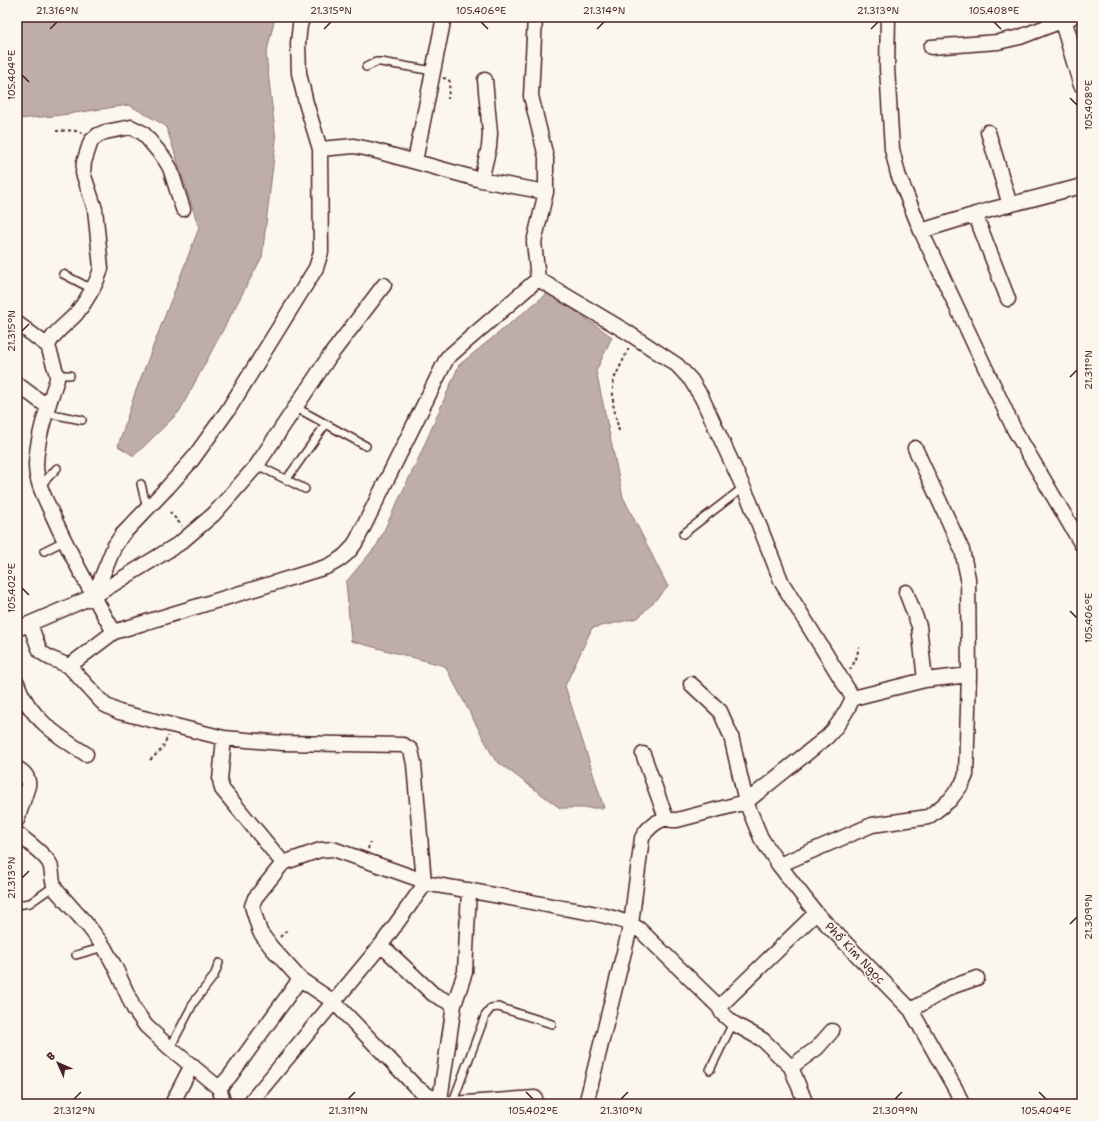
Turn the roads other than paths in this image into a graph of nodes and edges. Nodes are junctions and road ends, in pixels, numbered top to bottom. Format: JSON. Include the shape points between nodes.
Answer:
{"nodes":[{"id":1,"x":303,"y":17,"type":"edge"},
{"id":2,"x":444,"y":17,"type":"edge"},
{"id":3,"x":535,"y":17,"type":"edge"},
{"id":4,"x":888,"y":17,"type":"edge"},
{"id":5,"x":1066,"y":18,"type":"edge"},
{"id":6,"x":931,"y":47,"type":"dead end"},
{"id":7,"x":366,"y":67,"type":"dead end"},
{"id":8,"x":433,"y":74,"type":"junction"},
{"id":9,"x":485,"y":80,"type":"dead end"},
{"id":10,"x":1082,"y":84,"type":"edge"},
{"id":11,"x":988,"y":132,"type":"dead end"},
{"id":12,"x":320,"y":149,"type":"junction"},
{"id":13,"x":415,"y":161,"type":"junction"},
{"id":14,"x":481,"y":180,"type":"junction"},
{"id":15,"x":1082,"y":186,"type":"edge"},
{"id":16,"x":546,"y":192,"type":"junction"},
{"id":17,"x":1010,"y":204,"type":"junction"},
{"id":18,"x":183,"y":209,"type":"dead end"},
{"id":19,"x":975,"y":214,"type":"junction"},
{"id":20,"x":921,"y":231,"type":"junction"},
{"id":21,"x":63,"y":274,"type":"dead end"},
{"id":22,"x":538,"y":279,"type":"junction"},
{"id":23,"x":384,"y":285,"type":"dead end"},
{"id":24,"x":92,"y":289,"type":"junction"},
{"id":25,"x":1008,"y":300,"type":"dead end"},
{"id":26,"x":17,"y":323,"type":"edge"},
{"id":27,"x":48,"y":346,"type":"junction"},
{"id":28,"x":17,"y":384,"type":"edge"},
{"id":29,"x":295,"y":407,"type":"junction"},
{"id":30,"x":47,"y":410,"type":"junction"},
{"id":31,"x":82,"y":420,"type":"dead end"},
{"id":32,"x":326,"y":424,"type":"junction"},
{"id":33,"x":366,"y":446,"type":"dead end"},
{"id":34,"x":915,"y":448,"type":"dead end"},
{"id":35,"x":257,"y":465,"type":"junction"},
{"id":36,"x":56,"y":468,"type":"dead end"},
{"id":37,"x":286,"y":480,"type":"junction"},
{"id":38,"x":141,"y":484,"type":"dead end"},
{"id":39,"x":40,"y":486,"type":"junction"},
{"id":40,"x":744,"y":488,"type":"junction"},
{"id":41,"x":305,"y":490,"type":"dead end"},
{"id":42,"x":147,"y":509,"type":"junction"},
{"id":43,"x":683,"y":534,"type":"dead end"},
{"id":44,"x":64,"y":541,"type":"junction"},
{"id":45,"x":1082,"y":545,"type":"edge"},
{"id":46,"x":44,"y":551,"type":"dead end"},
{"id":47,"x":906,"y":592,"type":"dead end"},
{"id":48,"x":94,"y":596,"type":"junction"},
{"id":49,"x":30,"y":624,"type":"junction"},
{"id":50,"x":17,"y":629,"type":"edge"},
{"id":51,"x":114,"y":632,"type":"junction"},
{"id":52,"x":69,"y":666,"type":"junction"},
{"id":53,"x":969,"y":675,"type":"junction"},
{"id":54,"x":925,"y":680,"type":"junction"},
{"id":55,"x":17,"y":683,"type":"edge"},
{"id":56,"x":691,"y":684,"type":"dead end"},
{"id":57,"x":853,"y":698,"type":"junction"},
{"id":58,"x":224,"y":738,"type":"junction"},
{"id":59,"x":86,"y":754,"type":"dead end"},
{"id":60,"x":643,"y":754,"type":"dead end"},
{"id":61,"x":17,"y":768,"type":"edge"},
{"id":62,"x":746,"y":802,"type":"junction"},
{"id":63,"x":666,"y":818,"type":"junction"},
{"id":64,"x":17,"y":820,"type":"edge"},
{"id":65,"x":17,"y":833,"type":"edge"},
{"id":66,"x":283,"y":863,"type":"junction"},
{"id":67,"x":778,"y":865,"type":"junction"},
{"id":68,"x":424,"y":883,"type":"junction"},
{"id":69,"x":54,"y":886,"type":"junction"},
{"id":70,"x":469,"y":890,"type":"junction"},
{"id":71,"x":17,"y":905,"type":"edge"},
{"id":72,"x":816,"y":913,"type":"junction"},
{"id":73,"x":631,"y":924,"type":"junction"},
{"id":74,"x":380,"y":945,"type":"junction"},
{"id":75,"x":104,"y":947,"type":"junction"},
{"id":76,"x":76,"y":955,"type":"dead end"},
{"id":77,"x":219,"y":963,"type":"dead end"},
{"id":78,"x":977,"y":978,"type":"dead end"},
{"id":79,"x":300,"y":980,"type":"junction"},
{"id":80,"x":334,"y":1002,"type":"junction"},
{"id":81,"x":454,"y":1005,"type":"junction"},
{"id":82,"x":719,"y":1007,"type":"junction"},
{"id":83,"x":911,"y":1010,"type":"junction"},
{"id":84,"x":733,"y":1023,"type":"junction"},
{"id":85,"x":552,"y":1024,"type":"dead end"},
{"id":86,"x":832,"y":1031,"type":"dead end"},
{"id":87,"x":170,"y":1048,"type":"junction"},
{"id":88,"x":192,"y":1065,"type":"junction"},
{"id":89,"x":791,"y":1067,"type":"junction"},
{"id":90,"x":710,"y":1070,"type":"dead end"},
{"id":91,"x":219,"y":1088,"type":"junction"},
{"id":92,"x":535,"y":1098,"type":"dead end"},
{"id":93,"x":444,"y":1103,"type":"edge"},
{"id":94,"x":172,"y":1104,"type":"edge"},
{"id":95,"x":224,"y":1104,"type":"edge"},
{"id":96,"x":250,"y":1104,"type":"edge"},
{"id":97,"x":586,"y":1104,"type":"edge"},
{"id":98,"x":806,"y":1104,"type":"edge"},
{"id":99,"x":962,"y":1104,"type":"edge"}],
"edges":[{"from":1,"to":12,"type":"street","via":[[298,43],[299,73]]},
{"from":2,"to":8,"type":"street"},
{"from":3,"to":16,"type":"street","via":[[531,96],[546,158]]},
{"from":4,"to":20,"type":"street","via":[[886,68],[892,149],[898,174]]},
{"from":5,"to":6,"type":"street","via":[[1020,37],[998,42]]},
{"from":5,"to":10,"type":"street"},
{"from":7,"to":8,"type":"lane","via":[[382,62]]},
{"from":8,"to":13,"type":"street"},
{"from":9,"to":14,"type":"street","via":[[490,133]]},
{"from":11,"to":17,"type":"street"},
{"from":12,"to":13,"type":"street","via":[[354,146]]},
{"from":12,"to":42,"type":"street","via":[[321,252],[316,268],[228,410],[192,460]]},
{"from":13,"to":14,"type":"street"},
{"from":14,"to":16,"type":"street"},
{"from":15,"to":17,"type":"street"},
{"from":16,"to":22,"type":"street","via":[[534,242]]},
{"from":17,"to":19,"type":"street"},
{"from":18,"to":24,"type":"street","via":[[170,168],[143,133],[131,127],[98,135],[91,142],[83,174],[95,209],[101,268],[100,276]]},
{"from":19,"to":20,"type":"street"},
{"from":19,"to":25,"type":"street"},
{"from":20,"to":45,"type":"street","via":[[1014,429]]},
{"from":21,"to":24,"type":"lane"},
{"from":22,"to":40,"type":"street","via":[[677,365],[691,380],[702,398]]},
{"from":22,"to":51,"type":"street","via":[[446,358],[357,540],[341,559],[326,566]]},
{"from":23,"to":29,"type":"street"},
{"from":24,"to":27,"type":"street"},
{"from":26,"to":27,"type":"street"},
{"from":27,"to":30,"type":"street","via":[[64,375],[57,379]]},
{"from":28,"to":30,"type":"street"},
{"from":29,"to":32,"type":"lane"},
{"from":29,"to":35,"type":"street"},
{"from":30,"to":31,"type":"lane"},
{"from":30,"to":39,"type":"street","via":[[39,433],[36,465]]},
{"from":32,"to":33,"type":"lane"},
{"from":32,"to":37,"type":"lane"},
{"from":34,"to":53,"type":"street","via":[[962,550],[965,562],[968,578]]},
{"from":35,"to":37,"type":"lane"},
{"from":35,"to":48,"type":"street","via":[[214,514],[180,543]]},
{"from":36,"to":39,"type":"lane"},
{"from":37,"to":41,"type":"lane"},
{"from":38,"to":42,"type":"lane"},
{"from":39,"to":44,"type":"street"},
{"from":40,"to":43,"type":"lane"},
{"from":40,"to":57,"type":"street","via":[[782,583]]},
{"from":42,"to":48,"type":"street","via":[[114,547]]},
{"from":44,"to":46,"type":"lane"},
{"from":44,"to":48,"type":"street"},
{"from":47,"to":54,"type":"street","via":[[919,626]]},
{"from":48,"to":49,"type":"street"},
{"from":48,"to":51,"type":"street"},
{"from":49,"to":50,"type":"street"},
{"from":49,"to":52,"type":"street","via":[[41,652]]},
{"from":51,"to":52,"type":"street"},
{"from":52,"to":58,"type":"street","via":[[105,705],[119,712]]},
{"from":53,"to":54,"type":"street"},
{"from":53,"to":67,"type":"street","via":[[966,775],[950,800],[928,816],[872,825]]},
{"from":54,"to":57,"type":"street"},
{"from":55,"to":59,"type":"street","via":[[29,708],[44,724],[61,739]]},
{"from":56,"to":62,"type":"street","name":"Phố Kim Ngọc","via":[[720,712],[731,736]]},
{"from":57,"to":62,"type":"street","via":[[832,732]]},
{"from":58,"to":66,"type":"street","via":[[220,780],[222,789]]},
{"from":58,"to":68,"type":"street","via":[[282,743],[395,744],[411,750]]},
{"from":60,"to":63,"type":"street"},
{"from":61,"to":64,"type":"street","via":[[29,781]]},
{"from":62,"to":63,"type":"street","via":[[677,820]]},
{"from":62,"to":67,"type":"street","name":"Phố Kim Ngọc","via":[[761,838]]},
{"from":63,"to":73,"type":"street","via":[[652,825],[642,838]]},
{"from":65,"to":69,"type":"street","via":[[46,858]]},
{"from":66,"to":68,"type":"street","via":[[320,850],[333,849]]},
{"from":66,"to":79,"type":"street","via":[[255,898],[252,906],[260,932]]},
{"from":67,"to":72,"type":"street","name":"Phố Kim Ngọc"},
{"from":68,"to":70,"type":"street"},
{"from":68,"to":74,"type":"street"},
{"from":69,"to":71,"type":"lane","via":[[30,903]]},
{"from":69,"to":75,"type":"street"},
{"from":70,"to":73,"type":"street"},
{"from":70,"to":81,"type":"street","via":[[465,972]]},
{"from":72,"to":82,"type":"street"},
{"from":72,"to":83,"type":"street","name":"Phố Kim Ngọc"},
{"from":73,"to":82,"type":"street"},
{"from":73,"to":97,"type":"street"},
{"from":74,"to":80,"type":"street"},
{"from":74,"to":81,"type":"street","via":[[433,994]]},
{"from":75,"to":76,"type":"lane"},
{"from":75,"to":87,"type":"street","via":[[134,1009],[146,1026]]},
{"from":77,"to":87,"type":"lane","via":[[214,976],[194,1002]]},
{"from":78,"to":83,"type":"street","via":[[951,987]]},
{"from":79,"to":80,"type":"street"},
{"from":79,"to":91,"type":"street"},
{"from":80,"to":93,"type":"street","via":[[416,1087]]},
{"from":80,"to":96,"type":"street"},
{"from":81,"to":93,"type":"street"},
{"from":82,"to":84,"type":"street"},
{"from":83,"to":99,"type":"street","name":"Phố Kim Ngọc"},
{"from":84,"to":89,"type":"street","via":[[763,1040]]},
{"from":84,"to":90,"type":"lane"},
{"from":85,"to":93,"type":"lane","via":[[498,1007],[491,1008]]},
{"from":86,"to":89,"type":"street","via":[[817,1048]]},
{"from":87,"to":88,"type":"street"},
{"from":88,"to":91,"type":"street"},
{"from":88,"to":94,"type":"street"},
{"from":89,"to":98,"type":"street"},
{"from":91,"to":95,"type":"street"},
{"from":92,"to":93,"type":"street"}]}
